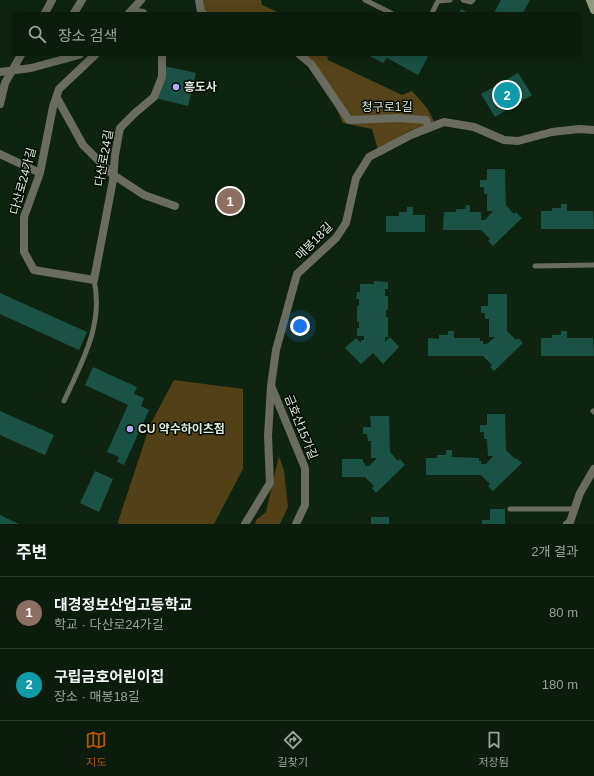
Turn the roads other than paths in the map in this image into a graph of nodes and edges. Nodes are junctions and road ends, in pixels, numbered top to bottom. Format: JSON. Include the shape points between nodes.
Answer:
{"nodes":[{"id":1,"x":52,"y":0,"type":"edge"},
{"id":2,"x":82,"y":0,"type":"edge"},
{"id":3,"x":141,"y":0,"type":"edge"},
{"id":4,"x":199,"y":0,"type":"edge"},
{"id":5,"x":365,"y":0,"type":"edge"},
{"id":6,"x":450,"y":0,"type":"edge"},
{"id":7,"x":463,"y":0,"type":"edge"},
{"id":8,"x":473,"y":0,"type":"edge"},
{"id":9,"x":590,"y":0,"type":"edge"},
{"id":10,"x":437,"y":1,"type":"edge"},
{"id":11,"x":594,"y":10,"type":"edge"},
{"id":12,"x":46,"y":12,"type":"edge"},
{"id":13,"x":75,"y":12,"type":"edge"},
{"id":14,"x":130,"y":12,"type":"edge"},
{"id":15,"x":201,"y":12,"type":"edge"},
{"id":16,"x":389,"y":12,"type":"edge"},
{"id":17,"x":432,"y":12,"type":"edge"},
{"id":18,"x":20,"y":56,"type":"edge"},
{"id":19,"x":75,"y":56,"type":"edge"},
{"id":20,"x":94,"y":56,"type":"edge"},
{"id":21,"x":162,"y":56,"type":"edge"},
{"id":22,"x":301,"y":56,"type":"edge"},
{"id":23,"x":12,"y":71,"type":"junction"},
{"id":24,"x":0,"y":72,"type":"edge"},
{"id":25,"x":57,"y":98,"type":"junction"},
{"id":26,"x":0,"y":104,"type":"edge"},
{"id":27,"x":429,"y":128,"type":"junction"},
{"id":28,"x":594,"y":130,"type":"edge"},
{"id":29,"x":0,"y":154,"type":"edge"},
{"id":30,"x":40,"y":173,"type":"junction"},
{"id":31,"x":112,"y":174,"type":"junction"},
{"id":32,"x":175,"y":206,"type":"dead end"},
{"id":33,"x":594,"y":265,"type":"edge"},
{"id":34,"x":535,"y":266,"type":"dead end"},
{"id":35,"x":94,"y":280,"type":"junction"},
{"id":36,"x":271,"y":386,"type":"junction"},
{"id":37,"x":64,"y":401,"type":"dead end"},
{"id":38,"x":594,"y":469,"type":"edge"},
{"id":39,"x":510,"y":509,"type":"dead end"},
{"id":40,"x":575,"y":509,"type":"junction"},
{"id":41,"x":245,"y":524,"type":"edge"},
{"id":42,"x":296,"y":524,"type":"edge"},
{"id":43,"x":567,"y":524,"type":"edge"}],
"edges":[{"from":1,"to":12,"type":"street"},
{"from":2,"to":13,"type":"street"},
{"from":3,"to":14,"type":"street"},
{"from":4,"to":15,"type":"street"},
{"from":5,"to":16,"type":"lane"},
{"from":6,"to":10,"type":"lane"},
{"from":7,"to":8,"type":"lane"},
{"from":9,"to":11,"type":"main road"},
{"from":10,"to":17,"type":"lane"},
{"from":18,"to":23,"type":"street"},
{"from":19,"to":23,"type":"street"},
{"from":20,"to":25,"type":"street","name":"다산로24가길","via":[[59,89]]},
{"from":21,"to":31,"type":"street","name":"다산로24길","via":[[162,77],[154,97],[120,128]]},
{"from":22,"to":27,"type":"street","name":"청구로1길","via":[[312,64],[349,120],[426,120]]},
{"from":23,"to":24,"type":"street"},
{"from":23,"to":26,"type":"street","via":[[5,83]]},
{"from":25,"to":30,"type":"street","name":"다산로24가길"},
{"from":25,"to":31,"type":"street","via":[[83,145]]},
{"from":27,"to":28,"type":"street","name":"매봉18길","via":[[444,122],[474,126],[504,140],[518,141],[552,132]]},
{"from":27,"to":36,"type":"street","name":"매봉18길","via":[[369,157],[356,178],[346,223],[336,238],[297,274],[276,350]]},
{"from":29,"to":30,"type":"street"},
{"from":30,"to":35,"type":"street","name":"다산로24가길","via":[[24,217],[24,252],[34,270]]},
{"from":31,"to":32,"type":"street","via":[[144,195]]},
{"from":31,"to":35,"type":"street","name":"다산로24길"},
{"from":33,"to":34,"type":"lane"},
{"from":35,"to":37,"type":"lane","via":[[97,313],[93,335]]},
{"from":36,"to":41,"type":"street","name":"매봉18길","via":[[268,436],[270,483]]},
{"from":36,"to":42,"type":"street","name":"금호산15가길","via":[[305,468],[305,505]]},
{"from":38,"to":40,"type":"street","via":[[580,493]]},
{"from":39,"to":40,"type":"lane"},
{"from":40,"to":43,"type":"street"}]}
